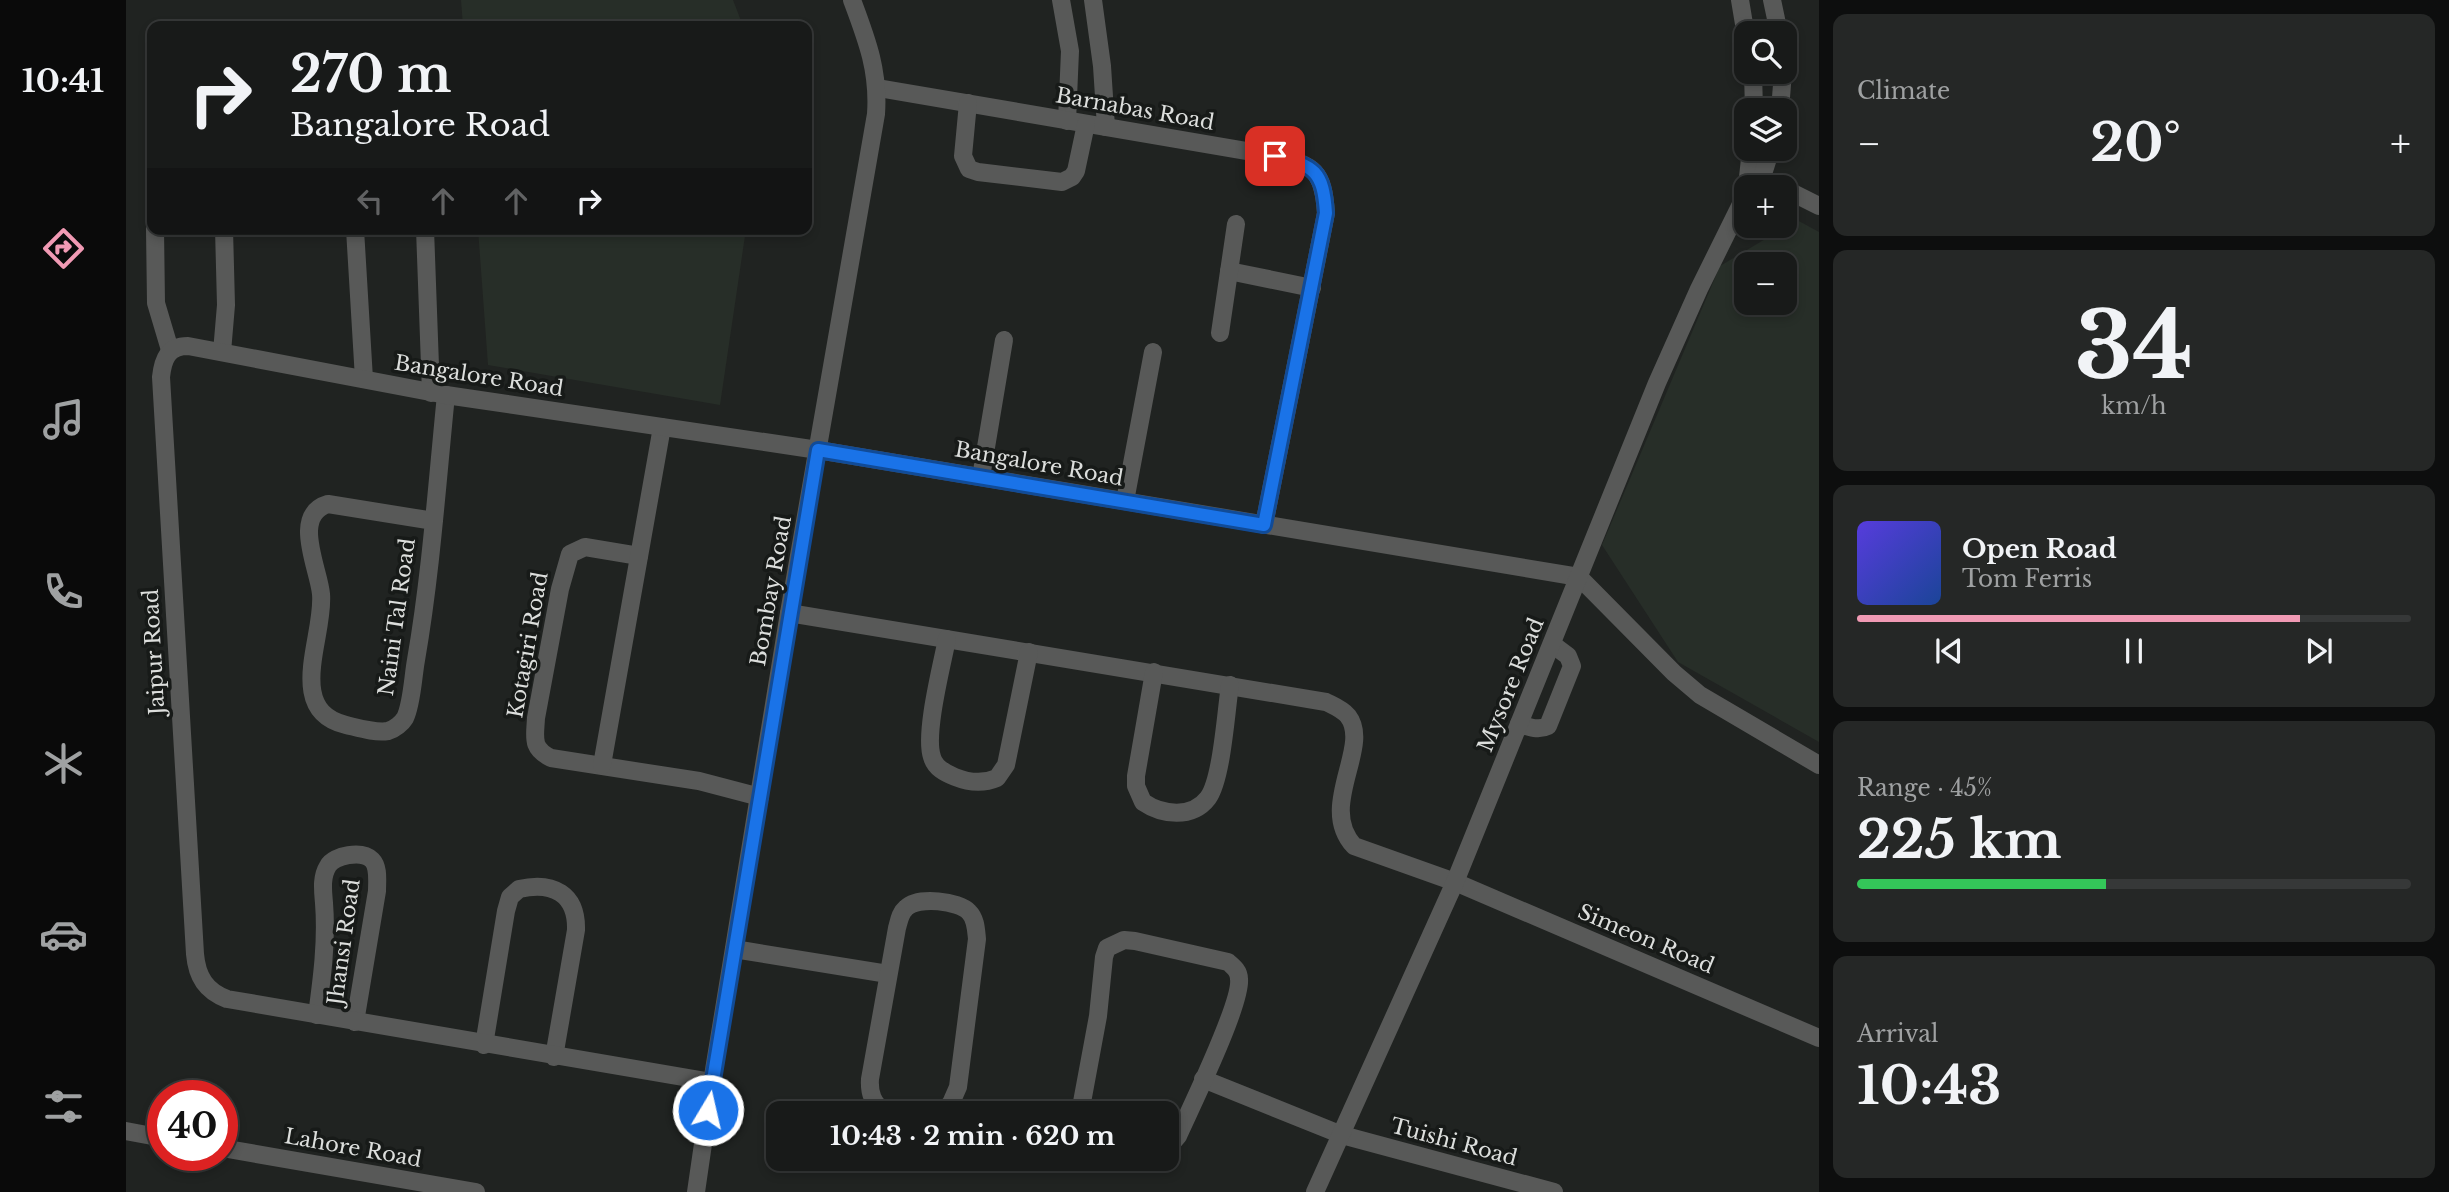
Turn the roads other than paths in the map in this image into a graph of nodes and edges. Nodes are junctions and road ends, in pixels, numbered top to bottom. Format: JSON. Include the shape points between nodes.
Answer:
{"nodes":[{"id":1,"x":852,"y":0,"type":"edge"},
{"id":2,"x":1061,"y":0,"type":"edge"},
{"id":3,"x":1093,"y":0,"type":"edge"},
{"id":4,"x":1740,"y":0,"type":"edge"},
{"id":5,"x":1772,"y":0,"type":"edge"},
{"id":6,"x":1744,"y":21,"type":"edge"},
{"id":7,"x":1776,"y":21,"type":"edge"},
{"id":8,"x":878,"y":88,"type":"junction"},
{"id":9,"x":968,"y":103,"type":"junction"},
{"id":10,"x":1067,"y":121,"type":"junction"},
{"id":11,"x":1086,"y":124,"type":"junction"},
{"id":12,"x":1106,"y":127,"type":"junction"},
{"id":13,"x":1797,"y":195,"type":"edge"},
{"id":14,"x":1819,"y":206,"type":"edge"},
{"id":15,"x":1734,"y":218,"type":"edge"},
{"id":16,"x":1236,"y":224,"type":"dead end"},
{"id":17,"x":155,"y":235,"type":"edge"},
{"id":18,"x":224,"y":235,"type":"edge"},
{"id":19,"x":355,"y":235,"type":"edge"},
{"id":20,"x":426,"y":235,"type":"edge"},
{"id":21,"x":1229,"y":271,"type":"junction"},
{"id":22,"x":1312,"y":288,"type":"junction"},
{"id":23,"x":1220,"y":332,"type":"dead end"},
{"id":24,"x":1004,"y":340,"type":"dead end"},
{"id":25,"x":170,"y":350,"type":"junction"},
{"id":26,"x":222,"y":352,"type":"junction"},
{"id":27,"x":1153,"y":352,"type":"dead end"},
{"id":28,"x":364,"y":379,"type":"junction"},
{"id":29,"x":439,"y":394,"type":"junction"},
{"id":30,"x":662,"y":427,"type":"junction"},
{"id":31,"x":818,"y":450,"type":"junction"},
{"id":32,"x":981,"y":477,"type":"junction"},
{"id":33,"x":1125,"y":502,"type":"junction"},
{"id":34,"x":434,"y":521,"type":"junction"},
{"id":35,"x":1264,"y":525,"type":"junction"},
{"id":36,"x":639,"y":556,"type":"junction"},
{"id":37,"x":1579,"y":577,"type":"junction"},
{"id":38,"x":789,"y":613,"type":"junction"},
{"id":39,"x":947,"y":639,"type":"junction"},
{"id":40,"x":1552,"y":644,"type":"junction"},
{"id":41,"x":1029,"y":652,"type":"junction"},
{"id":42,"x":1154,"y":672,"type":"junction"},
{"id":43,"x":1230,"y":685,"type":"junction"},
{"id":44,"x":1519,"y":724,"type":"junction"},
{"id":45,"x":602,"y":765,"type":"junction"},
{"id":46,"x":1819,"y":765,"type":"edge"},
{"id":47,"x":760,"y":797,"type":"junction"},
{"id":48,"x":1455,"y":882,"type":"junction"},
{"id":49,"x":734,"y":949,"type":"junction"},
{"id":50,"x":198,"y":971,"type":"joint"},
{"id":51,"x":888,"y":974,"type":"junction"},
{"id":52,"x":317,"y":1015,"type":"junction"},
{"id":53,"x":355,"y":1022,"type":"junction"},
{"id":54,"x":1819,"y":1038,"type":"edge"},
{"id":55,"x":484,"y":1045,"type":"junction"},
{"id":56,"x":554,"y":1057,"type":"junction"},
{"id":57,"x":1203,"y":1079,"type":"junction"},
{"id":58,"x":712,"y":1082,"type":"junction"},
{"id":59,"x":874,"y":1101,"type":"edge"},
{"id":60,"x":952,"y":1101,"type":"edge"},
{"id":61,"x":1082,"y":1101,"type":"edge"},
{"id":62,"x":126,"y":1131,"type":"edge"},
{"id":63,"x":1179,"y":1134,"type":"edge"},
{"id":64,"x":147,"y":1135,"type":"edge"},
{"id":65,"x":1342,"y":1135,"type":"junction"},
{"id":66,"x":238,"y":1151,"type":"edge"},
{"id":67,"x":1503,"y":1186,"type":"edge"},
{"id":68,"x":1549,"y":1191,"type":"edge"},
{"id":69,"x":476,"y":1192,"type":"edge"},
{"id":70,"x":696,"y":1192,"type":"edge"},
{"id":71,"x":1315,"y":1192,"type":"edge"}],
"edges":[{"from":1,"to":8,"type":"street","name":"Bombay Road","via":[[870,47]]},
{"from":2,"to":10,"type":"street","via":[[1070,51]]},
{"from":3,"to":12,"type":"street"},
{"from":4,"to":6,"type":"street"},
{"from":5,"to":7,"type":"street"},
{"from":8,"to":9,"type":"street","name":"Barnabas Road"},
{"from":8,"to":31,"type":"street","name":"Bombay Road"},
{"from":9,"to":10,"type":"street","name":"Barnabas Road"},
{"from":9,"to":11,"type":"street","via":[[964,156],[969,169],[978,172],[1062,182],[1076,171]]},
{"from":10,"to":11,"type":"street","name":"Barnabas Road"},
{"from":11,"to":12,"type":"street","name":"Barnabas Road"},
{"from":12,"to":22,"type":"street","name":"Barnabas Road","via":[[1275,156],[1314,169],[1324,190],[1326,213]]},
{"from":13,"to":14,"type":"street"},
{"from":15,"to":37,"type":"street","name":"Mysore Road","via":[[1662,371]]},
{"from":16,"to":21,"type":"street"},
{"from":17,"to":25,"type":"street","via":[[156,303]]},
{"from":18,"to":26,"type":"street"},
{"from":19,"to":28,"type":"street"},
{"from":20,"to":29,"type":"street","name":"Naini Tal Road"},
{"from":21,"to":22,"type":"street"},
{"from":21,"to":23,"type":"street"},
{"from":22,"to":35,"type":"street","name":"Barnabas Road"},
{"from":24,"to":32,"type":"street"},
{"from":25,"to":26,"type":"street","name":"Bangalore Road","via":[[188,346]]},
{"from":25,"to":50,"type":"street","name":"Jaipur Road","via":[[161,377]]},
{"from":26,"to":28,"type":"street","name":"Bangalore Road"},
{"from":27,"to":33,"type":"street"},
{"from":28,"to":29,"type":"street","name":"Bangalore Road"},
{"from":29,"to":30,"type":"street","name":"Bangalore Road"},
{"from":29,"to":34,"type":"street","name":"Naini Tal Road"},
{"from":30,"to":31,"type":"street","name":"Bangalore Road"},
{"from":30,"to":36,"type":"street"},
{"from":31,"to":32,"type":"street","name":"Bangalore Road"},
{"from":31,"to":38,"type":"street","name":"Bombay Road"},
{"from":32,"to":33,"type":"street","name":"Bangalore Road"},
{"from":33,"to":35,"type":"street","name":"Bangalore Road"},
{"from":34,"to":34,"type":"street","name":"Naini Tal Road","via":[[328,504],[310,519],[321,601],[312,680],[315,703],[329,719],[378,731],[395,728],[406,716]]},
{"from":35,"to":37,"type":"street","name":"Bangalore Road"},
{"from":36,"to":45,"type":"street"},
{"from":36,"to":45,"type":"street","name":"Kotagiri Road","via":[[585,547],[570,554],[536,718],[535,739],[541,753]]},
{"from":37,"to":40,"type":"street","name":"Mysore Road"},
{"from":37,"to":46,"type":"street","via":[[1700,695]]},
{"from":38,"to":39,"type":"street","name":"Simeon Road"},
{"from":38,"to":47,"type":"street","name":"Bombay Road"},
{"from":39,"to":41,"type":"street","name":"Simeon Road"},
{"from":39,"to":41,"type":"street","via":[[931,731],[932,758],[945,773],[974,782],[998,778],[1006,765]]},
{"from":40,"to":44,"type":"street","name":"Mysore Road"},
{"from":40,"to":44,"type":"street","via":[[1568,656],[1572,666],[1548,726],[1533,729]]},
{"from":41,"to":42,"type":"street","name":"Simeon Road"},
{"from":42,"to":43,"type":"street","name":"Simeon Road"},
{"from":42,"to":43,"type":"street","via":[[1136,786],[1143,802],[1162,811],[1190,811],[1209,798]]},
{"from":43,"to":48,"type":"street","name":"Simeon Road","via":[[1318,700],[1347,715],[1355,732],[1341,805],[1346,837],[1365,851]]},
{"from":44,"to":48,"type":"street","name":"Mysore Road"},
{"from":45,"to":47,"type":"street","name":"Kotagiri Road","via":[[699,781]]},
{"from":47,"to":49,"type":"street","name":"Bombay Road"},
{"from":48,"to":54,"type":"street","name":"Simeon Road"},
{"from":48,"to":65,"type":"street","name":"Mysore Road"},
{"from":49,"to":51,"type":"street"},
{"from":49,"to":58,"type":"street","name":"Bombay Road"},
{"from":50,"to":52,"type":"street","name":"Jhansi Road","via":[[208,989],[228,999]]},
{"from":51,"to":59,"type":"street","via":[[869,1088]]},
{"from":51,"to":60,"type":"street","via":[[906,907],[928,900],[968,910],[976,926],[973,976],[958,1087]]},
{"from":52,"to":53,"type":"street","name":"Jhansi Road"},
{"from":52,"to":53,"type":"street","name":"Jhansi Road","via":[[326,941],[323,877],[339,857],[360,855],[372,860],[378,876]]},
{"from":53,"to":55,"type":"street","name":"Jhansi Road"},
{"from":55,"to":56,"type":"street","name":"Jhansi Road"},
{"from":55,"to":56,"type":"street","via":[[510,897],[519,889],[544,888],[568,897],[576,915]]},
{"from":56,"to":58,"type":"street","name":"Jhansi Road"},
{"from":57,"to":61,"type":"street","via":[[1240,984],[1235,968],[1214,957],[1125,940],[1107,948],[1104,957]]},
{"from":57,"to":63,"type":"street"},
{"from":57,"to":65,"type":"street","name":"Tuishi Road"},
{"from":58,"to":70,"type":"street","name":"Bombay Road"},
{"from":62,"to":64,"type":"street"},
{"from":65,"to":67,"type":"street","name":"Tuishi Road"},
{"from":65,"to":71,"type":"street","name":"Mysore Road"},
{"from":66,"to":69,"type":"street","name":"Lahore Road"},
{"from":67,"to":68,"type":"street","name":"Tuishi Road"}]}
